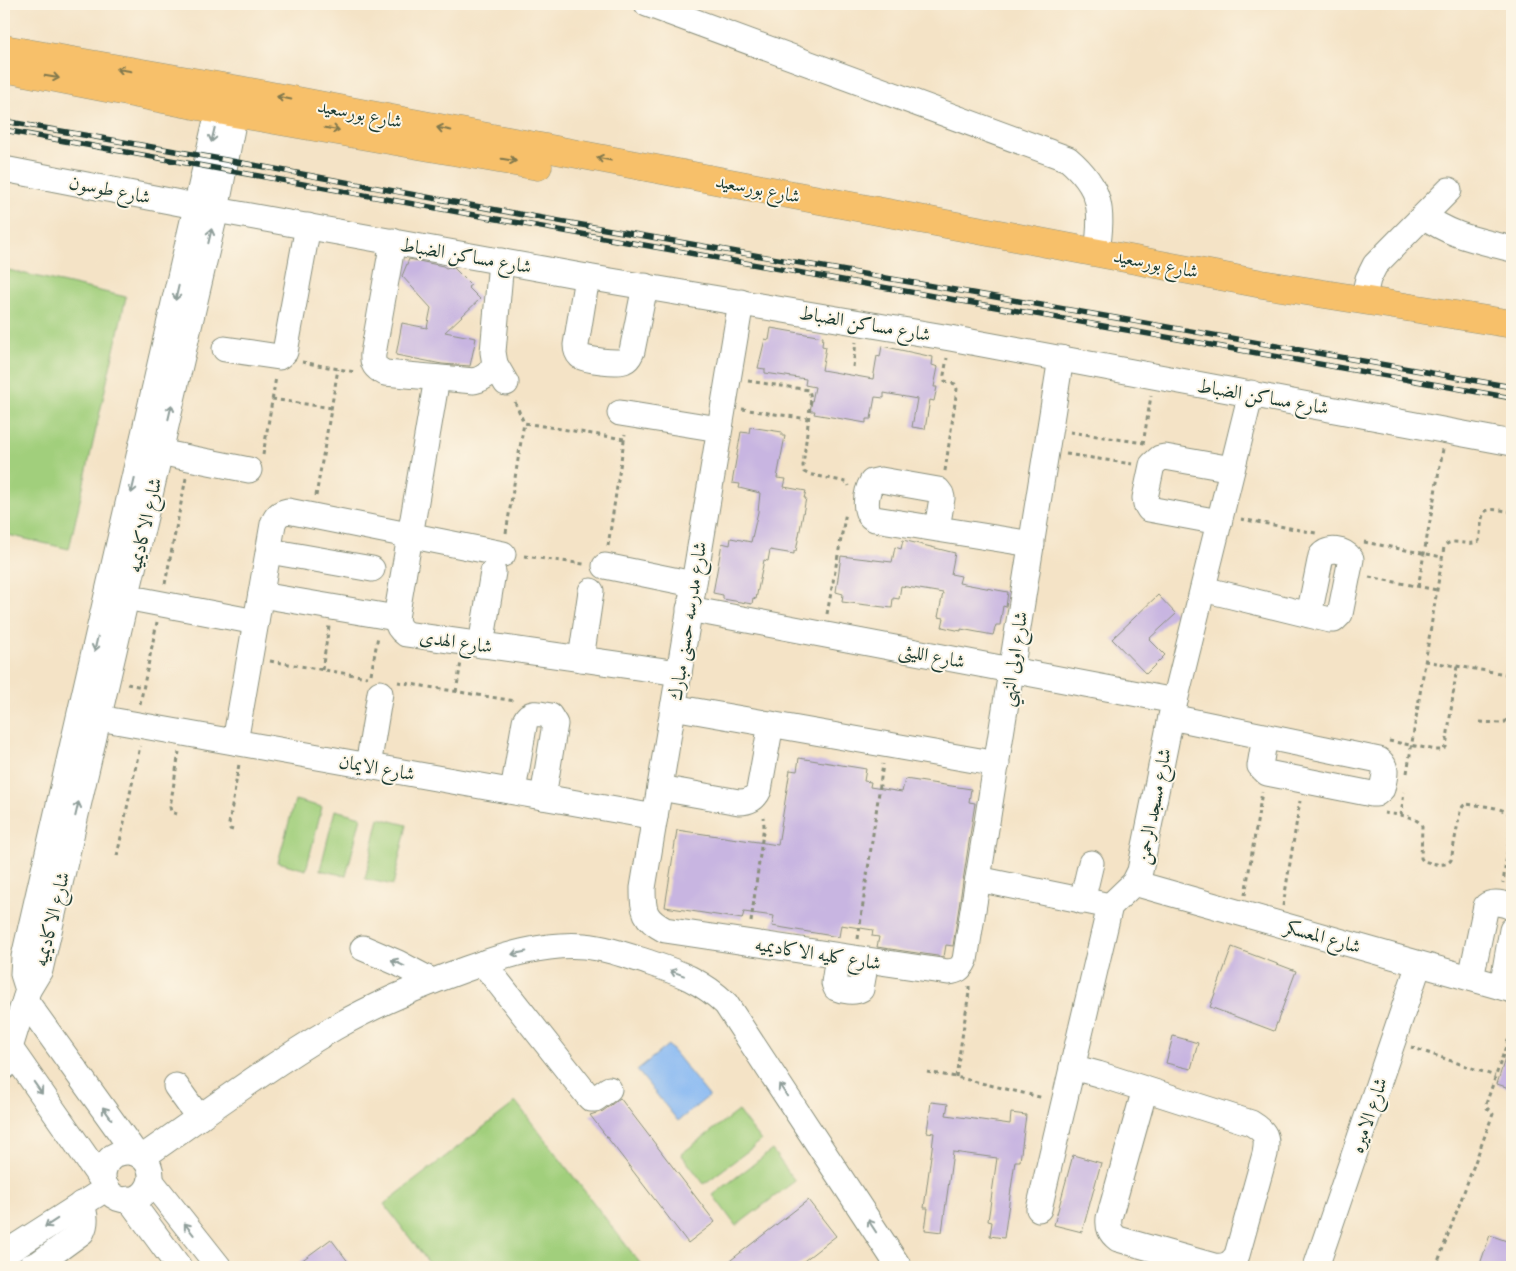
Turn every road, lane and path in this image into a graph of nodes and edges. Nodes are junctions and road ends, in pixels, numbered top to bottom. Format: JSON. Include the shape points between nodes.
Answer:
{"nodes":[{"id":1,"x":647,"y":4,"type":"edge"},
{"id":2,"x":4,"y":49,"type":"edge"},
{"id":3,"x":4,"y":68,"type":"edge"},
{"id":4,"x":229,"y":100,"type":"junction"},
{"id":5,"x":4,"y":169,"type":"edge"},
{"id":6,"x":1449,"y":190,"type":"dead end"},
{"id":7,"x":206,"y":208,"type":"junction"},
{"id":8,"x":1424,"y":216,"type":"junction"},
{"id":9,"x":308,"y":226,"type":"junction"},
{"id":10,"x":393,"y":241,"type":"junction"},
{"id":11,"x":1512,"y":249,"type":"edge"},
{"id":12,"x":1097,"y":252,"type":"junction"},
{"id":13,"x":501,"y":261,"type":"junction"},
{"id":14,"x":587,"y":277,"type":"junction"},
{"id":15,"x":645,"y":286,"type":"junction"},
{"id":16,"x":741,"y":302,"type":"junction"},
{"id":17,"x":1361,"y":306,"type":"junction"},
{"id":18,"x":1512,"y":324,"type":"edge"},
{"id":19,"x":950,"y":338,"type":"junction"},
{"id":20,"x":1512,"y":338,"type":"edge"},
{"id":21,"x":225,"y":349,"type":"dead end"},
{"id":22,"x":279,"y":358,"type":"junction"},
{"id":23,"x":1061,"y":358,"type":"junction"},
{"id":24,"x":338,"y":369,"type":"junction"},
{"id":25,"x":377,"y":369,"type":"junction"},
{"id":26,"x":501,"y":373,"type":"junction"},
{"id":27,"x":437,"y":378,"type":"junction"},
{"id":28,"x":727,"y":379,"type":"junction"},
{"id":29,"x":1251,"y":393,"type":"junction"},
{"id":30,"x":272,"y":398,"type":"junction"},
{"id":31,"x":332,"y":408,"type":"junction"},
{"id":32,"x":624,"y":414,"type":"joint"},
{"id":33,"x":721,"y":418,"type":"junction"},
{"id":34,"x":808,"y":419,"type":"junction"},
{"id":35,"x":524,"y":423,"type":"junction"},
{"id":36,"x":1446,"y":430,"type":"junction"},
{"id":37,"x":624,"y":439,"type":"junction"},
{"id":38,"x":1049,"y":440,"type":"junction"},
{"id":39,"x":1144,"y":443,"type":"dead end"},
{"id":40,"x":1512,"y":443,"type":"edge"},
{"id":41,"x":151,"y":450,"type":"junction"},
{"id":42,"x":1140,"y":465,"type":"dead end"},
{"id":43,"x":1232,"y":469,"type":"junction"},
{"id":44,"x":249,"y":470,"type":"joint"},
{"id":45,"x":849,"y":492,"type":"dead end"},
{"id":46,"x":942,"y":494,"type":"junction"},
{"id":47,"x":846,"y":511,"type":"dead end"},
{"id":48,"x":1512,"y":512,"type":"edge"},
{"id":49,"x":313,"y":516,"type":"junction"},
{"id":50,"x":1219,"y":522,"type":"junction"},
{"id":51,"x":938,"y":529,"type":"junction"},
{"id":52,"x":410,"y":535,"type":"junction"},
{"id":53,"x":1032,"y":544,"type":"junction"},
{"id":54,"x":269,"y":550,"type":"junction"},
{"id":55,"x":498,"y":563,"type":"junction"},
{"id":56,"x":605,"y":566,"type":"junction"},
{"id":57,"x":372,"y":569,"type":"dead end"},
{"id":58,"x":1349,"y":573,"type":"joint"},
{"id":59,"x":693,"y":584,"type":"junction"},
{"id":60,"x":1418,"y":587,"type":"junction"},
{"id":61,"x":1203,"y":588,"type":"junction"},
{"id":62,"x":1437,"y":590,"type":"junction"},
{"id":63,"x":591,"y":591,"type":"dead end"},
{"id":64,"x":261,"y":595,"type":"junction"},
{"id":65,"x":117,"y":596,"type":"junction"},
{"id":66,"x":332,"y":607,"type":"junction"},
{"id":67,"x":689,"y":609,"type":"junction"},
{"id":68,"x":396,"y":618,"type":"junction"},
{"id":69,"x":256,"y":622,"type":"junction"},
{"id":70,"x":824,"y":634,"type":"junction"},
{"id":71,"x":472,"y":644,"type":"junction"},
{"id":72,"x":250,"y":658,"type":"junction"},
{"id":73,"x":581,"y":659,"type":"junction"},
{"id":74,"x":1425,"y":661,"type":"junction"},
{"id":75,"x":1457,"y":666,"type":"junction"},
{"id":76,"x":322,"y":670,"type":"junction"},
{"id":77,"x":1011,"y":670,"type":"junction"},
{"id":78,"x":679,"y":673,"type":"junction"},
{"id":79,"x":1512,"y":675,"type":"edge"},
{"id":80,"x":380,"y":684,"type":"junction"},
{"id":81,"x":1512,"y":686,"type":"edge"},
{"id":82,"x":456,"y":692,"type":"junction"},
{"id":83,"x":523,"y":702,"type":"dead end"},
{"id":84,"x":673,"y":707,"type":"junction"},
{"id":85,"x":1173,"y":709,"type":"junction"},
{"id":86,"x":99,"y":718,"type":"junction"},
{"id":87,"x":1480,"y":722,"type":"dead end"},
{"id":88,"x":771,"y":724,"type":"junction"},
{"id":89,"x":144,"y":726,"type":"junction"},
{"id":90,"x":182,"y":733,"type":"junction"},
{"id":91,"x":1265,"y":736,"type":"dead end"},
{"id":92,"x":1383,"y":740,"type":"dead end"},
{"id":93,"x":239,"y":743,"type":"junction"},
{"id":94,"x":886,"y":744,"type":"junction"},
{"id":95,"x":1412,"y":745,"type":"junction"},
{"id":96,"x":997,"y":764,"type":"junction"},
{"id":97,"x":368,"y":766,"type":"junction"},
{"id":98,"x":1406,"y":780,"type":"dead end"},
{"id":99,"x":660,"y":788,"type":"junction"},
{"id":100,"x":1258,"y":788,"type":"dead end"},
{"id":101,"x":1405,"y":789,"type":"dead end"},
{"id":102,"x":513,"y":791,"type":"junction"},
{"id":103,"x":543,"y":797,"type":"junction"},
{"id":104,"x":1301,"y":797,"type":"dead end"},
{"id":105,"x":751,"y":800,"type":"junction"},
{"id":106,"x":1382,"y":812,"type":"dead end"},
{"id":107,"x":176,"y":814,"type":"dead end"},
{"id":108,"x":1400,"y":816,"type":"junction"},
{"id":109,"x":655,"y":817,"type":"junction"},
{"id":110,"x":233,"y":830,"type":"dead end"},
{"id":111,"x":61,"y":841,"type":"junction"},
{"id":112,"x":117,"y":856,"type":"dead end"},
{"id":113,"x":1091,"y":863,"type":"dead end"},
{"id":114,"x":978,"y":879,"type":"junction"},
{"id":115,"x":1134,"y":883,"type":"junction"},
{"id":116,"x":1082,"y":901,"type":"junction"},
{"id":117,"x":1110,"y":906,"type":"junction"},
{"id":118,"x":1506,"y":906,"type":"edge"},
{"id":119,"x":1242,"y":912,"type":"junction"},
{"id":120,"x":1280,"y":923,"type":"junction"},
{"id":121,"x":665,"y":930,"type":"joint"},
{"id":122,"x":1512,"y":930,"type":"edge"},
{"id":123,"x":749,"y":943,"type":"junction"},
{"id":124,"x":363,"y":948,"type":"dead end"},
{"id":125,"x":853,"y":959,"type":"junction"},
{"id":126,"x":483,"y":963,"type":"junction"},
{"id":127,"x":1419,"y":964,"type":"junction"},
{"id":128,"x":960,"y":966,"type":"junction"},
{"id":129,"x":1470,"y":978,"type":"junction"},
{"id":130,"x":432,"y":981,"type":"junction"},
{"id":131,"x":1507,"y":989,"type":"edge"},
{"id":132,"x":26,"y":995,"type":"junction"},
{"id":133,"x":1512,"y":1029,"type":"edge"},
{"id":134,"x":1393,"y":1041,"type":"junction"},
{"id":135,"x":7,"y":1058,"type":"edge"},
{"id":136,"x":1072,"y":1067,"type":"junction"},
{"id":137,"x":927,"y":1072,"type":"dead end"},
{"id":138,"x":1495,"y":1076,"type":"junction"},
{"id":139,"x":956,"y":1077,"type":"junction"},
{"id":140,"x":176,"y":1086,"type":"dead end"},
{"id":141,"x":609,"y":1089,"type":"dead end"},
{"id":142,"x":1145,"y":1089,"type":"junction"},
{"id":143,"x":1064,"y":1103,"type":"junction"},
{"id":144,"x":199,"y":1118,"type":"junction"},
{"id":145,"x":139,"y":1155,"type":"junction"},
{"id":146,"x":151,"y":1181,"type":"junction"},
{"id":147,"x":106,"y":1185,"type":"junction"},
{"id":148,"x":129,"y":1199,"type":"junction"},
{"id":149,"x":81,"y":1204,"type":"junction"},
{"id":150,"x":1039,"y":1209,"type":"dead end"},
{"id":151,"x":4,"y":1254,"type":"edge"},
{"id":152,"x":4,"y":1260,"type":"edge"},
{"id":153,"x":16,"y":1267,"type":"edge"},
{"id":154,"x":30,"y":1267,"type":"edge"},
{"id":155,"x":180,"y":1267,"type":"edge"},
{"id":156,"x":219,"y":1267,"type":"edge"},
{"id":157,"x":898,"y":1267,"type":"edge"},
{"id":158,"x":1316,"y":1267,"type":"edge"},
{"id":159,"x":1436,"y":1267,"type":"edge"}],
"edges":[{"from":1,"to":12,"type":"street","via":[[1068,159],[1087,178],[1097,198],[1101,224]]},
{"from":4,"to":2,"type":"main road","name":"شارع بورسعيد","one_way":true},
{"from":3,"to":4,"type":"main road","name":"شارع بورسعيد","one_way":true},
{"from":4,"to":7,"type":"street","name":"شارع الاكاديميه"},
{"from":12,"to":4,"type":"main road","name":"شارع بورسعيد","one_way":true},
{"from":4,"to":17,"type":"main road","name":"شارع بورسعيد","one_way":true},
{"from":5,"to":7,"type":"street","name":"شارع طوسون"},
{"from":6,"to":8,"type":"street"},
{"from":7,"to":9,"type":"street","name":"شارع مساكن الضباط"},
{"from":7,"to":41,"type":"street","name":"شارع الاكاديميه"},
{"from":8,"to":11,"type":"street","via":[[1450,232]]},
{"from":8,"to":17,"type":"street","via":[[1374,265]]},
{"from":9,"to":10,"type":"street","name":"شارع مساكن الضباط"},
{"from":9,"to":22,"type":"street","via":[[287,347]]},
{"from":10,"to":13,"type":"street","name":"شارع مساكن الضباط"},
{"from":10,"to":25,"type":"street","via":[[372,362]]},
{"from":12,"to":17,"type":"main road","name":"شارع بورسعيد"},
{"from":13,"to":14,"type":"street","name":"شارع مساكن الضباط"},
{"from":13,"to":26,"type":"street","via":[[493,352]]},
{"from":14,"to":15,"type":"street","name":"شارع مساكن الضباط"},
{"from":14,"to":15,"type":"street","via":[[576,345],[576,351],[586,358],[623,362],[629,358]]},
{"from":15,"to":16,"type":"street","name":"شارع مساكن الضباط"},
{"from":16,"to":19,"type":"street","name":"شارع مساكن الضباط"},
{"from":16,"to":28,"type":"street","name":"شارع مدرسه حسنى مبارك"},
{"from":17,"to":18,"type":"main road","name":"شارع بورسعيد"},
{"from":17,"to":20,"type":"main road","name":"شارع بورسعيد"},
{"from":19,"to":23,"type":"street","name":"شارع مساكن الضباط"},
{"from":19,"to":46,"type":"path","via":[[944,375],[945,381],[955,384],[957,389]]},
{"from":21,"to":22,"type":"street"},
{"from":22,"to":24,"type":"path"},
{"from":22,"to":30,"type":"path"},
{"from":23,"to":29,"type":"street","name":"شارع مساكن الضباط"},
{"from":23,"to":38,"type":"street","name":"شارع اولى النهي"},
{"from":24,"to":25,"type":"path","via":[[365,372]]},
{"from":24,"to":31,"type":"path"},
{"from":25,"to":27,"type":"street"},
{"from":26,"to":27,"type":"street","via":[[490,373],[474,381]]},
{"from":26,"to":35,"type":"path"},
{"from":27,"to":52,"type":"street","name":"شارع الهدى"},
{"from":28,"to":33,"type":"street","name":"شارع مدرسه حسنى مبارك"},
{"from":28,"to":34,"type":"path","via":[[809,390]]},
{"from":29,"to":36,"type":"street","name":"شارع مساكن الضباط"},
{"from":29,"to":43,"type":"street","name":"شارع مسجد الرحمن"},
{"from":30,"to":31,"type":"path"},
{"from":30,"to":44,"type":"path","via":[[263,456],[259,466]]},
{"from":31,"to":49,"type":"path"},
{"from":32,"to":33,"type":"street"},
{"from":32,"to":37,"type":"path"},
{"from":33,"to":34,"type":"path"},
{"from":33,"to":59,"type":"street","name":"شارع مدرسه حسنى مبارك"},
{"from":34,"to":45,"type":"path","via":[[804,472],[848,483]]},
{"from":35,"to":37,"type":"path"},
{"from":35,"to":55,"type":"path"},
{"from":36,"to":40,"type":"street","name":"شارع مساكن الضباط"},
{"from":36,"to":60,"type":"path"},
{"from":37,"to":56,"type":"path"},
{"from":38,"to":39,"type":"path"},
{"from":38,"to":42,"type":"path"},
{"from":38,"to":53,"type":"street","name":"شارع اولى النهي"},
{"from":41,"to":44,"type":"street"},
{"from":41,"to":65,"type":"street","name":"شارع الاكاديميه"},
{"from":43,"to":50,"type":"street","name":"شارع مسجد الرحمن"},
{"from":43,"to":50,"type":"street","via":[[1165,457],[1152,465],[1145,498],[1149,509]]},
{"from":46,"to":51,"type":"street"},
{"from":46,"to":51,"type":"street","via":[[934,488],[876,480],[870,486],[866,508],[871,518]]},
{"from":47,"to":70,"type":"path"},
{"from":48,"to":62,"type":"path","via":[[1490,508],[1483,516],[1479,541],[1474,544],[1446,543]]},
{"from":49,"to":52,"type":"street"},
{"from":49,"to":54,"type":"street","via":[[281,512],[276,517]]},
{"from":50,"to":61,"type":"street","name":"شارع مسجد الرحمن"},
{"from":51,"to":53,"type":"street"},
{"from":52,"to":55,"type":"street"},
{"from":52,"to":68,"type":"street","name":"شارع الهدى"},
{"from":53,"to":77,"type":"street","name":"شارع اولى النهي"},
{"from":54,"to":57,"type":"street"},
{"from":54,"to":64,"type":"street"},
{"from":55,"to":56,"type":"path"},
{"from":55,"to":71,"type":"street"},
{"from":56,"to":59,"type":"street"},
{"from":58,"to":60,"type":"path"},
{"from":58,"to":61,"type":"street","via":[[1340,614],[1334,620]]},
{"from":59,"to":67,"type":"street","name":"شارع مدرسه حسنى مبارك"},
{"from":60,"to":62,"type":"path"},
{"from":61,"to":85,"type":"street","name":"شارع مسجد الرحمن"},
{"from":62,"to":74,"type":"path"},
{"from":63,"to":73,"type":"street"},
{"from":64,"to":66,"type":"street"},
{"from":64,"to":69,"type":"street"},
{"from":65,"to":69,"type":"street"},
{"from":65,"to":86,"type":"street","name":"شارع الاكاديميه"},
{"from":65,"to":111,"type":"street","name":"شارع الاكاديميه","one_way":true},
{"from":66,"to":68,"type":"street"},
{"from":66,"to":76,"type":"path"},
{"from":67,"to":70,"type":"street","name":"شارع الليثى"},
{"from":67,"to":78,"type":"street","name":"شارع مدرسه حسنى مبارك"},
{"from":68,"to":71,"type":"street","name":"شارع الهدى","via":[[397,626],[406,634]]},
{"from":69,"to":72,"type":"street"},
{"from":70,"to":77,"type":"street","name":"شارع الليثى"},
{"from":71,"to":73,"type":"street","name":"شارع الهدى"},
{"from":71,"to":82,"type":"path"},
{"from":72,"to":76,"type":"path"},
{"from":72,"to":93,"type":"street"},
{"from":73,"to":78,"type":"street","name":"شارع الهدى"},
{"from":74,"to":75,"type":"path"},
{"from":74,"to":95,"type":"path"},
{"from":75,"to":79,"type":"path"},
{"from":75,"to":95,"type":"path","via":[[1446,746],[1442,750]]},
{"from":76,"to":80,"type":"path"},
{"from":77,"to":85,"type":"street","name":"شارع الليثى"},
{"from":77,"to":96,"type":"street","name":"شارع اولى النهي"},
{"from":78,"to":84,"type":"street","name":"شارع مدرسه حسنى مبارك"},
{"from":80,"to":82,"type":"path"},
{"from":80,"to":97,"type":"street"},
{"from":81,"to":87,"type":"path","via":[[1505,722]]},
{"from":82,"to":83,"type":"path"},
{"from":84,"to":88,"type":"street"},
{"from":84,"to":99,"type":"street","name":"شارع مدرسه حسنى مبارك"},
{"from":85,"to":91,"type":"street","name":"شارع الليثى"},
{"from":85,"to":115,"type":"street","name":"شارع مسجد الرحمن","via":[[1140,871]]},
{"from":86,"to":89,"type":"street","name":"شارع الايمان"},
{"from":111,"to":86,"type":"street","name":"شارع الاكاديميه","one_way":true},
{"from":88,"to":94,"type":"street"},
{"from":88,"to":105,"type":"street","via":[[759,790]]},
{"from":89,"to":90,"type":"street","name":"شارع الايمان"},
{"from":89,"to":112,"type":"path"},
{"from":90,"to":93,"type":"street","name":"شارع الايمان"},
{"from":90,"to":107,"type":"path","via":[[170,807]]},
{"from":92,"to":95,"type":"path"},
{"from":93,"to":97,"type":"street","name":"شارع الايمان"},
{"from":93,"to":110,"type":"path","via":[[229,824]]},
{"from":94,"to":96,"type":"street"},
{"from":94,"to":125,"type":"path"},
{"from":95,"to":98,"type":"path"},
{"from":96,"to":114,"type":"street","name":"شارع اولى النهي"},
{"from":97,"to":102,"type":"street","name":"شارع الايمان"},
{"from":99,"to":105,"type":"street","via":[[739,802]]},
{"from":99,"to":109,"type":"street","name":"شارع مدرسه حسنى مبارك"},
{"from":100,"to":119,"type":"path","via":[[1263,790]]},
{"from":101,"to":108,"type":"path"},
{"from":102,"to":103,"type":"street","name":"شارع الايمان"},
{"from":102,"to":103,"type":"street","via":[[527,716],[550,716],[555,724]]},
{"from":103,"to":109,"type":"street","name":"شارع الايمان"},
{"from":104,"to":120,"type":"path"},
{"from":105,"to":123,"type":"path","via":[[762,814],[764,825]]},
{"from":106,"to":108,"type":"path"},
{"from":108,"to":118,"type":"path","via":[[1420,822],[1423,861],[1445,864],[1451,860],[1463,806],[1505,810],[1511,814]]},
{"from":109,"to":121,"type":"street","name":"شارع مدرسه حسنى مبارك","via":[[643,904],[653,924]]},
{"from":111,"to":132,"type":"street","name":"شارع الاكاديميه","via":[[40,970]]},
{"from":113,"to":116,"type":"street"},
{"from":114,"to":116,"type":"street"},
{"from":114,"to":128,"type":"street","name":"شارع اولى النهي"},
{"from":115,"to":117,"type":"street","name":"شارع مسجد الرحمن"},
{"from":115,"to":119,"type":"street","name":"شارع المعسكر"},
{"from":116,"to":117,"type":"street"},
{"from":117,"to":136,"type":"street"},
{"from":118,"to":129,"type":"street","via":[[1488,903],[1484,909]]},
{"from":119,"to":120,"type":"street","name":"شارع المعسكر"},
{"from":120,"to":127,"type":"street","name":"شارع المعسكر"},
{"from":121,"to":123,"type":"street","name":"شارع كليه الاكاديميه"},
{"from":122,"to":131,"type":"street"},
{"from":123,"to":125,"type":"street","name":"شارع كليه الاكاديميه"},
{"from":130,"to":124,"type":"street","one_way":true},
{"from":125,"to":128,"type":"street","name":"شارع كليه الاكاديميه","via":[[948,972]]},
{"from":126,"to":130,"type":"street"},
{"from":126,"to":141,"type":"street","via":[[588,1096],[595,1099]]},
{"from":157,"to":126,"type":"street","one_way":true,"via":[[736,1018],[713,992],[683,974],[621,953],[583,946],[544,948]]},
{"from":127,"to":129,"type":"street","name":"شارع المعسكر"},
{"from":127,"to":134,"type":"street","name":"شارع الاميره"},
{"from":128,"to":139,"type":"path","via":[[969,992]]},
{"from":129,"to":131,"type":"street","name":"شارع المعسكر"},
{"from":130,"to":144,"type":"street","via":[[336,1027]]},
{"from":132,"to":135,"type":"street","name":"شارع الاكاديميه"},
{"from":145,"to":132,"type":"street","one_way":true},
{"from":133,"to":138,"type":"path"},
{"from":134,"to":138,"type":"path"},
{"from":134,"to":158,"type":"street","name":"شارع الاميره"},
{"from":135,"to":147,"type":"street","one_way":true},
{"from":136,"to":142,"type":"street"},
{"from":136,"to":143,"type":"street"},
{"from":137,"to":139,"type":"path"},
{"from":138,"to":159,"type":"path","via":[[1486,1104],[1493,1114]]},
{"from":139,"to":143,"type":"path"},
{"from":140,"to":144,"type":"street"},
{"from":142,"to":142,"type":"street","via":[[1252,1123],[1262,1130],[1267,1142],[1265,1154],[1237,1255],[1224,1267],[1118,1239],[1111,1234],[1109,1218]]},
{"from":143,"to":150,"type":"street"},
{"from":144,"to":145,"type":"street"},
{"from":145,"to":146,"type":"street","via":[[148,1164]]},
{"from":145,"to":147,"type":"street","via":[[125,1152],[107,1162],[104,1172]]},
{"from":146,"to":148,"type":"street","via":[[139,1197]]},
{"from":156,"to":146,"type":"street","one_way":true},
{"from":147,"to":148,"type":"street","via":[[120,1199]]},
{"from":147,"to":149,"type":"street"},
{"from":148,"to":155,"type":"street"},
{"from":149,"to":151,"type":"street","one_way":true},
{"from":149,"to":154,"type":"street","via":[[86,1218],[82,1232]]},
{"from":152,"to":153,"type":"street"}]}
